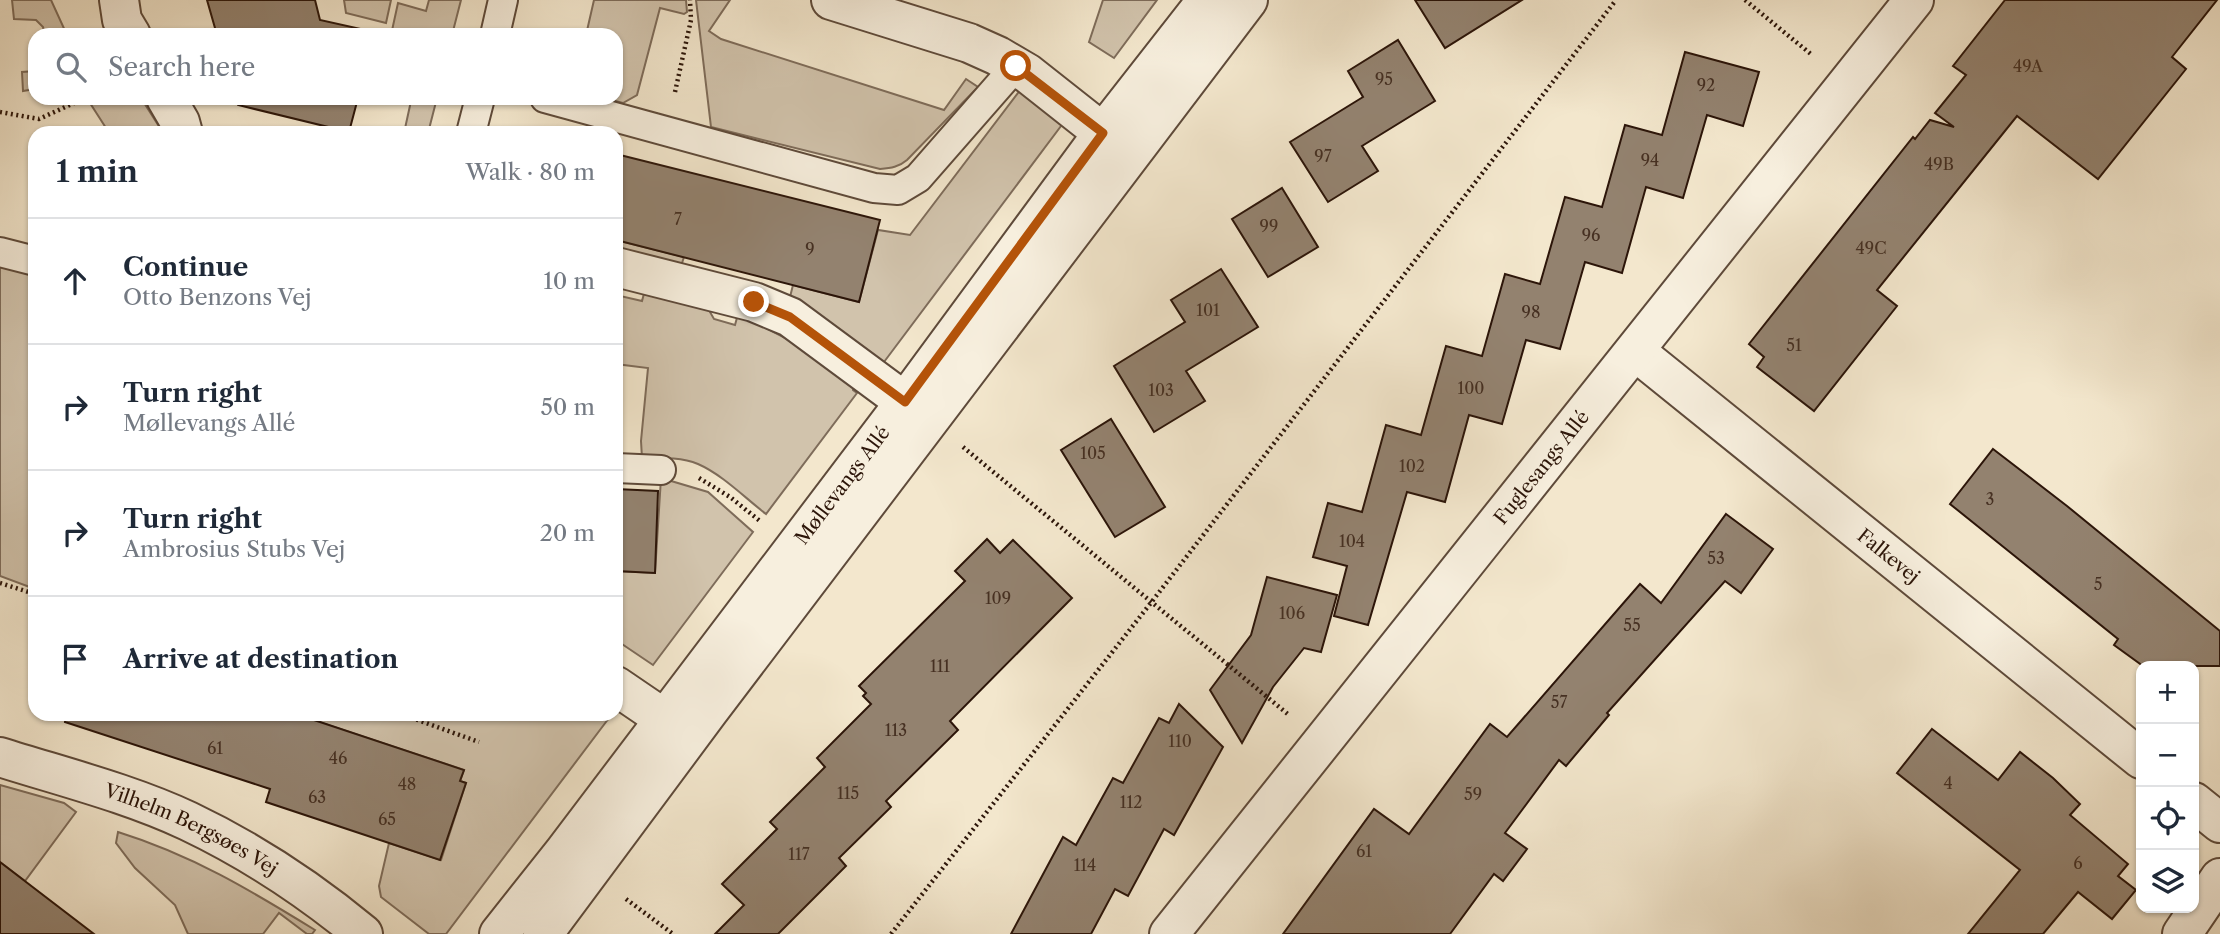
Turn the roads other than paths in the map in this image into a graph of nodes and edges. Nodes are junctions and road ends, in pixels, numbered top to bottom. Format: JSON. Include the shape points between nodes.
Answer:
{"nodes":[{"id":1,"x":119,"y":0,"type":"edge"},
{"id":2,"x":503,"y":0,"type":"edge"},
{"id":3,"x":831,"y":0,"type":"edge"},
{"id":4,"x":1206,"y":0,"type":"edge"},
{"id":5,"x":1248,"y":0,"type":"edge"},
{"id":6,"x":1914,"y":0,"type":"edge"},
{"id":7,"x":127,"y":28,"type":"edge"},
{"id":8,"x":497,"y":28,"type":"edge"},
{"id":9,"x":1016,"y":66,"type":"junction"},
{"id":10,"x":170,"y":105,"type":"edge"},
{"id":11,"x":478,"y":105,"type":"edge"},
{"id":12,"x":572,"y":105,"type":"edge"},
{"id":13,"x":181,"y":126,"type":"edge"},
{"id":14,"x":473,"y":126,"type":"edge"},
{"id":15,"x":1103,"y":133,"type":"junction"},
{"id":16,"x":0,"y":252,"type":"edge"},
{"id":17,"x":28,"y":259,"type":"edge"},
{"id":18,"x":623,"y":269,"type":"edge"},
{"id":19,"x":1635,"y":351,"type":"junction"},
{"id":20,"x":918,"y":411,"type":"junction"},
{"id":21,"x":623,"y":468,"type":"edge"},
{"id":22,"x":661,"y":470,"type":"road end"},
{"id":23,"x":623,"y":691,"type":"edge"},
{"id":24,"x":663,"y":718,"type":"junction"},
{"id":25,"x":2136,"y":755,"type":"edge"},
{"id":26,"x":0,"y":757,"type":"edge"},
{"id":27,"x":2199,"y":806,"type":"edge"},
{"id":28,"x":2220,"y":822,"type":"edge"},
{"id":29,"x":2220,"y":878,"type":"edge"},
{"id":30,"x":360,"y":933,"type":"edge"},
{"id":31,"x":499,"y":934,"type":"edge"},
{"id":32,"x":543,"y":934,"type":"edge"},
{"id":33,"x":1169,"y":934,"type":"edge"},
{"id":34,"x":2182,"y":934,"type":"edge"}],
"edges":[{"from":1,"to":7,"type":"street"},
{"from":2,"to":8,"type":"lane"},
{"from":3,"to":9,"type":"street","via":[[969,43]]},
{"from":4,"to":15,"type":"street","name":"Møllevangs Allé"},
{"from":5,"to":20,"type":"street","name":"Møllevangs Allé"},
{"from":6,"to":19,"type":"street","name":"Fuglesangs Allé"},
{"from":9,"to":12,"type":"lane","via":[[918,178],[898,190],[874,188]]},
{"from":9,"to":15,"type":"street"},
{"from":10,"to":13,"type":"street"},
{"from":11,"to":14,"type":"lane"},
{"from":15,"to":20,"type":"street","name":"Møllevangs Allé"},
{"from":16,"to":17,"type":"lane"},
{"from":18,"to":20,"type":"street","via":[[754,302],[790,317]]},
{"from":19,"to":25,"type":"street","name":"Falkevej"},
{"from":19,"to":33,"type":"street","name":"Fuglesangs Allé"},
{"from":20,"to":24,"type":"street","name":"Møllevangs Allé","via":[[794,547]]},
{"from":20,"to":32,"type":"street","name":"Møllevangs Allé","via":[[708,712]]},
{"from":21,"to":22,"type":"lane"},
{"from":23,"to":24,"type":"street"},
{"from":24,"to":31,"type":"street","name":"Møllevangs Allé"},
{"from":26,"to":30,"type":"street","name":"Vilhelm Bergsøes Vej","via":[[186,820],[309,892]]},
{"from":27,"to":28,"type":"street"},
{"from":29,"to":34,"type":"street"}]}
